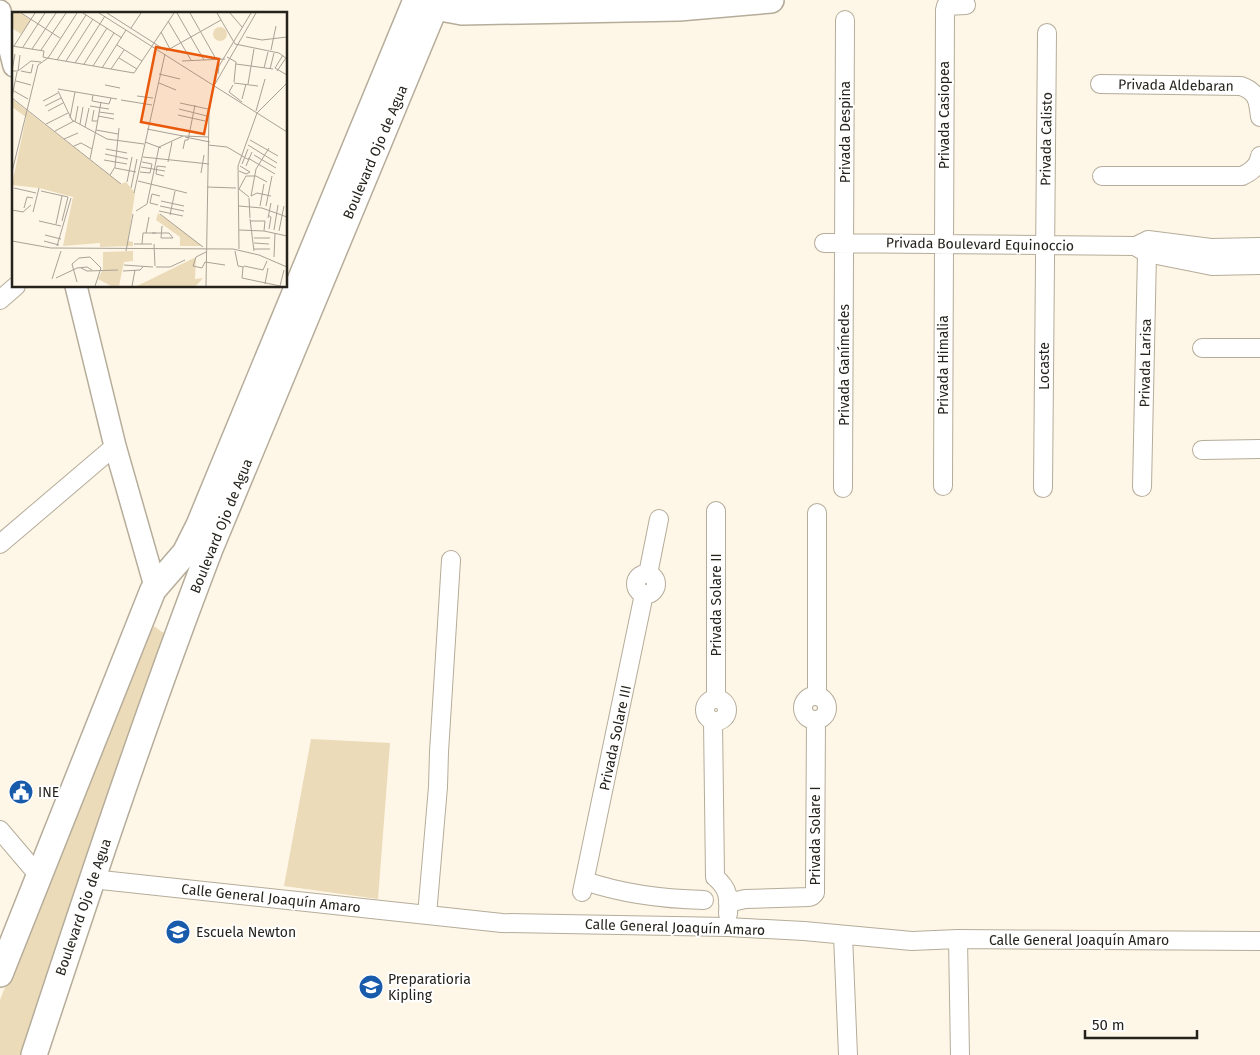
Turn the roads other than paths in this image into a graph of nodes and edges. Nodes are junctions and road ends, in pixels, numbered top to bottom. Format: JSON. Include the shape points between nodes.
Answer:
{"nodes":[{"id":1,"x":760,"y":1,"type":"edge"},
{"id":2,"x":427,"y":2,"type":"edge"},
{"id":3,"x":708,"y":3,"type":"edge"},
{"id":4,"x":966,"y":4,"type":"dead end"},
{"id":5,"x":0,"y":11,"type":"edge"},
{"id":6,"x":845,"y":20,"type":"dead end"},
{"id":7,"x":1047,"y":33,"type":"dead end"},
{"id":8,"x":7,"y":56,"type":"edge"},
{"id":9,"x":1100,"y":84,"type":"dead end"},
{"id":10,"x":1260,"y":117,"type":"edge"},
{"id":11,"x":1260,"y":156,"type":"edge"},
{"id":12,"x":1102,"y":176,"type":"dead end"},
{"id":13,"x":824,"y":243,"type":"dead end"},
{"id":14,"x":845,"y":243,"type":"junction"},
{"id":15,"x":943,"y":244,"type":"junction"},
{"id":16,"x":1044,"y":245,"type":"junction"},
{"id":17,"x":1144,"y":246,"type":"junction"},
{"id":18,"x":1260,"y":247,"type":"edge"},
{"id":19,"x":1260,"y":265,"type":"edge"},
{"id":20,"x":14,"y":288,"type":"edge"},
{"id":21,"x":76,"y":288,"type":"edge"},
{"id":22,"x":0,"y":300,"type":"edge"},
{"id":23,"x":1202,"y":348,"type":"dead end"},
{"id":24,"x":1260,"y":348,"type":"edge"},
{"id":25,"x":115,"y":446,"type":"junction"},
{"id":26,"x":1260,"y":449,"type":"edge"},
{"id":27,"x":1202,"y":450,"type":"dead end"},
{"id":28,"x":943,"y":486,"type":"dead end"},
{"id":29,"x":1142,"y":487,"type":"dead end"},
{"id":30,"x":843,"y":488,"type":"dead end"},
{"id":31,"x":1043,"y":488,"type":"dead end"},
{"id":32,"x":716,"y":511,"type":"dead end"},
{"id":33,"x":817,"y":513,"type":"dead end"},
{"id":34,"x":659,"y":518,"type":"dead end"},
{"id":35,"x":0,"y":544,"type":"edge"},
{"id":36,"x":451,"y":560,"type":"dead end"},
{"id":37,"x":151,"y":596,"type":"junction"},
{"id":38,"x":190,"y":602,"type":"junction"},
{"id":39,"x":181,"y":628,"type":"junction"},
{"id":40,"x":0,"y":830,"type":"edge"},
{"id":41,"x":39,"y":876,"type":"junction"},
{"id":42,"x":715,"y":877,"type":"junction"},
{"id":43,"x":92,"y":879,"type":"junction"},
{"id":44,"x":704,"y":900,"type":"junction"},
{"id":45,"x":728,"y":903,"type":"junction"},
{"id":46,"x":427,"y":915,"type":"junction"},
{"id":47,"x":705,"y":927,"type":"junction"},
{"id":48,"x":728,"y":928,"type":"junction"},
{"id":49,"x":843,"y":935,"type":"junction"},
{"id":50,"x":958,"y":939,"type":"junction"},
{"id":51,"x":1260,"y":941,"type":"edge"},
{"id":52,"x":0,"y":974,"type":"edge"},
{"id":53,"x":34,"y":1055,"type":"edge"},
{"id":54,"x":848,"y":1055,"type":"edge"},
{"id":55,"x":960,"y":1055,"type":"edge"}],
"edges":[{"from":1,"to":3,"type":"main road"},
{"from":2,"to":3,"type":"main road","via":[[462,12],[630,10]]},
{"from":2,"to":37,"type":"main road","name":"Boulevard Ojo de Agua","via":[[185,553]]},
{"from":2,"to":38,"type":"main road","name":"Boulevard Ojo de Agua"},
{"from":4,"to":15,"type":"street","name":"Privada Casiopea","via":[[946,6],[945,10]]},
{"from":5,"to":8,"type":"street"},
{"from":6,"to":14,"type":"street","name":"Privada Despina"},
{"from":7,"to":16,"type":"street","name":"Privada Calisto"},
{"from":9,"to":10,"type":"street","name":"Privada Aldebaran","via":[[1241,86],[1251,89],[1258,100]]},
{"from":11,"to":12,"type":"street","via":[[1255,167],[1242,176]]},
{"from":13,"to":14,"type":"street","name":"Privada Boulevard Equinoccio"},
{"from":14,"to":15,"type":"street","name":"Privada Boulevard Equinoccio"},
{"from":14,"to":30,"type":"street","name":"Privada Ganímedes"},
{"from":15,"to":16,"type":"street","name":"Privada Boulevard Equinoccio"},
{"from":15,"to":28,"type":"street","name":"Privada Himalia"},
{"from":16,"to":17,"type":"street","name":"Privada Boulevard Equinoccio"},
{"from":16,"to":31,"type":"street","name":"Locaste"},
{"from":17,"to":18,"type":"street","name":"Privada Boulevard Equinoccio"},
{"from":17,"to":19,"type":"street","name":"Privada Boulevard Equinoccio","via":[[1212,266]]},
{"from":17,"to":29,"type":"street","name":"Privada Larisa"},
{"from":20,"to":22,"type":"street"},
{"from":21,"to":25,"type":"street"},
{"from":23,"to":24,"type":"street"},
{"from":25,"to":35,"type":"street"},
{"from":25,"to":37,"type":"street"},
{"from":26,"to":27,"type":"street"},
{"from":32,"to":42,"type":"street","name":"Privada Solare II","via":[[716,699],[705,708],[713,721]]},
{"from":33,"to":45,"type":"street","name":"Privada Solare I","via":[[816,696],[807,698],[803,707],[807,716],[816,720],[815,893],[809,897],[745,899]]},
{"from":34,"to":44,"type":"street","name":"Privada Solare III","via":[[648,574],[636,582],[638,590],[644,594],[584,887],[603,887],[667,899]]},
{"from":36,"to":46,"type":"street"},
{"from":37,"to":38,"type":"main road","via":[[167,586]]},
{"from":37,"to":39,"type":"main road","via":[[157,616],[166,624]]},
{"from":37,"to":41,"type":"main road","name":"Boulevard Ojo de Agua"},
{"from":38,"to":39,"type":"main road","name":"Boulevard Ojo de Agua"},
{"from":39,"to":43,"type":"main road","name":"Boulevard Ojo de Agua"},
{"from":40,"to":41,"type":"street"},
{"from":41,"to":52,"type":"main road","name":"Boulevard Ojo de Agua"},
{"from":42,"to":44,"type":"street","via":[[704,887]]},
{"from":42,"to":45,"type":"street","via":[[724,885]]},
{"from":43,"to":46,"type":"street","name":"Calle General Joaquín Amaro"},
{"from":43,"to":53,"type":"main road","name":"Boulevard Ojo de Agua"},
{"from":44,"to":47,"type":"street"},
{"from":45,"to":48,"type":"street"},
{"from":46,"to":47,"type":"street","name":"Calle General Joaquín Amaro","via":[[502,923]]},
{"from":47,"to":48,"type":"street","name":"Calle General Joaquín Amaro"},
{"from":48,"to":49,"type":"street","name":"Calle General Joaquín Amaro"},
{"from":49,"to":50,"type":"street","name":"Calle General Joaquín Amaro","via":[[912,941]]},
{"from":49,"to":54,"type":"street"},
{"from":50,"to":51,"type":"street","name":"Calle General Joaquín Amaro"},
{"from":50,"to":55,"type":"street"}]}
